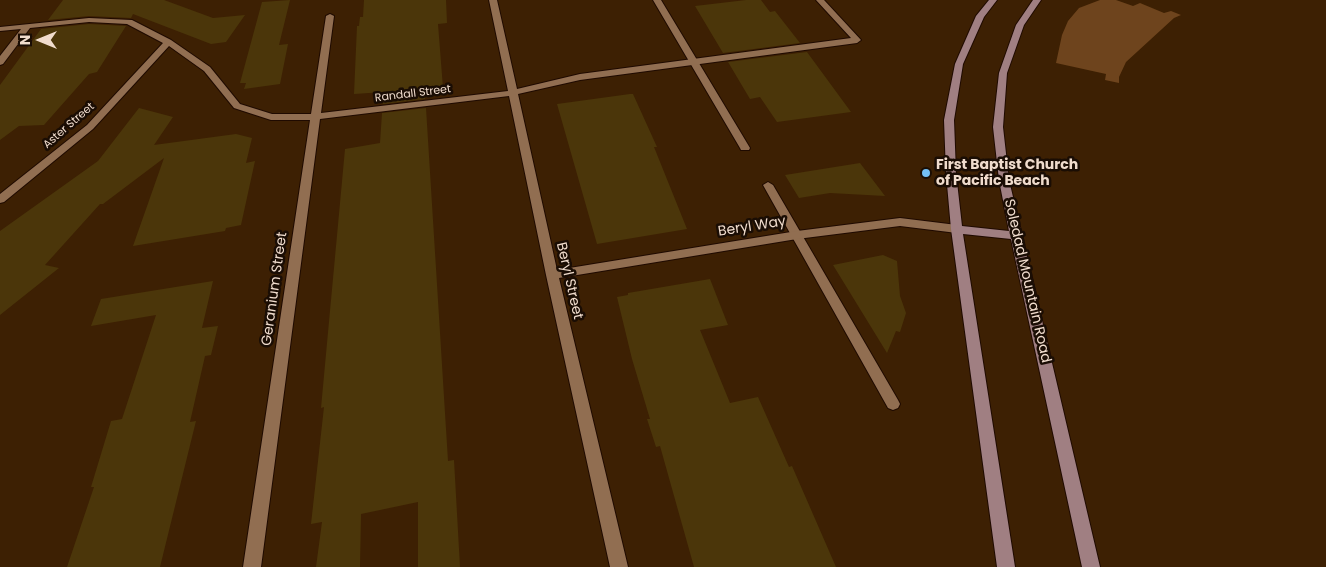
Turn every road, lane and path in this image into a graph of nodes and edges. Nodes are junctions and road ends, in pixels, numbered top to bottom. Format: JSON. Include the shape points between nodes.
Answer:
{"nodes":[{"id":1,"x":493,"y":0,"type":"edge"},
{"id":2,"x":657,"y":0,"type":"edge"},
{"id":3,"x":820,"y":0,"type":"edge"},
{"id":4,"x":993,"y":0,"type":"edge"},
{"id":5,"x":1037,"y":0,"type":"edge"},
{"id":6,"x":330,"y":16,"type":"dead end"},
{"id":7,"x":27,"y":26,"type":"junction"},
{"id":8,"x":0,"y":30,"type":"edge"},
{"id":9,"x":168,"y":42,"type":"junction"},
{"id":10,"x":0,"y":62,"type":"edge"},
{"id":11,"x":695,"y":62,"type":"junction"},
{"id":12,"x":512,"y":93,"type":"junction"},
{"id":13,"x":314,"y":118,"type":"junction"},
{"id":14,"x":745,"y":148,"type":"dead end"},
{"id":15,"x":768,"y":185,"type":"dead end"},
{"id":16,"x":0,"y":200,"type":"edge"},
{"id":17,"x":957,"y":229,"type":"junction"},
{"id":18,"x":797,"y":235,"type":"junction"},
{"id":19,"x":1016,"y":236,"type":"junction"},
{"id":20,"x":552,"y":275,"type":"junction"},
{"id":21,"x":893,"y":404,"type":"dead end"},
{"id":22,"x":252,"y":567,"type":"edge"},
{"id":23,"x":619,"y":567,"type":"edge"},
{"id":24,"x":1006,"y":567,"type":"edge"},
{"id":25,"x":1091,"y":567,"type":"edge"}],
"edges":[{"from":1,"to":12,"type":"street","name":"Beryl Street"},
{"from":2,"to":11,"type":"street"},
{"from":3,"to":11,"type":"street","name":"Randall Street","via":[[857,40]]},
{"from":4,"to":17,"type":"main road","via":[[980,16],[959,64],[949,120]]},
{"from":5,"to":19,"type":"main road","name":"Soledad Mountain Road","via":[[1020,24],[1003,73],[1001,91],[998,127],[1004,180]]},
{"from":6,"to":13,"type":"street","name":"Geranium Street"},
{"from":7,"to":8,"type":"street","name":"Randall Street"},
{"from":7,"to":9,"type":"street","name":"Randall Street","via":[[89,20],[128,22]]},
{"from":7,"to":10,"type":"street"},
{"from":9,"to":13,"type":"street","name":"Randall Street","via":[[207,69],[237,106],[271,117]]},
{"from":9,"to":16,"type":"street","name":"Aster Street","via":[[90,127]]},
{"from":11,"to":12,"type":"street","name":"Randall Street","via":[[580,77]]},
{"from":11,"to":14,"type":"street"},
{"from":12,"to":13,"type":"street","name":"Randall Street"},
{"from":12,"to":20,"type":"street","name":"Beryl Street"},
{"from":13,"to":22,"type":"street","name":"Geranium Street"},
{"from":15,"to":18,"type":"street"},
{"from":17,"to":18,"type":"street","name":"Beryl Way","via":[[900,222]]},
{"from":17,"to":19,"type":"main road"},
{"from":17,"to":24,"type":"main road"},
{"from":18,"to":20,"type":"street","name":"Beryl Way"},
{"from":18,"to":21,"type":"street"},
{"from":19,"to":25,"type":"main road","name":"Soledad Mountain Road"},
{"from":20,"to":23,"type":"street","name":"Beryl Street"}]}
